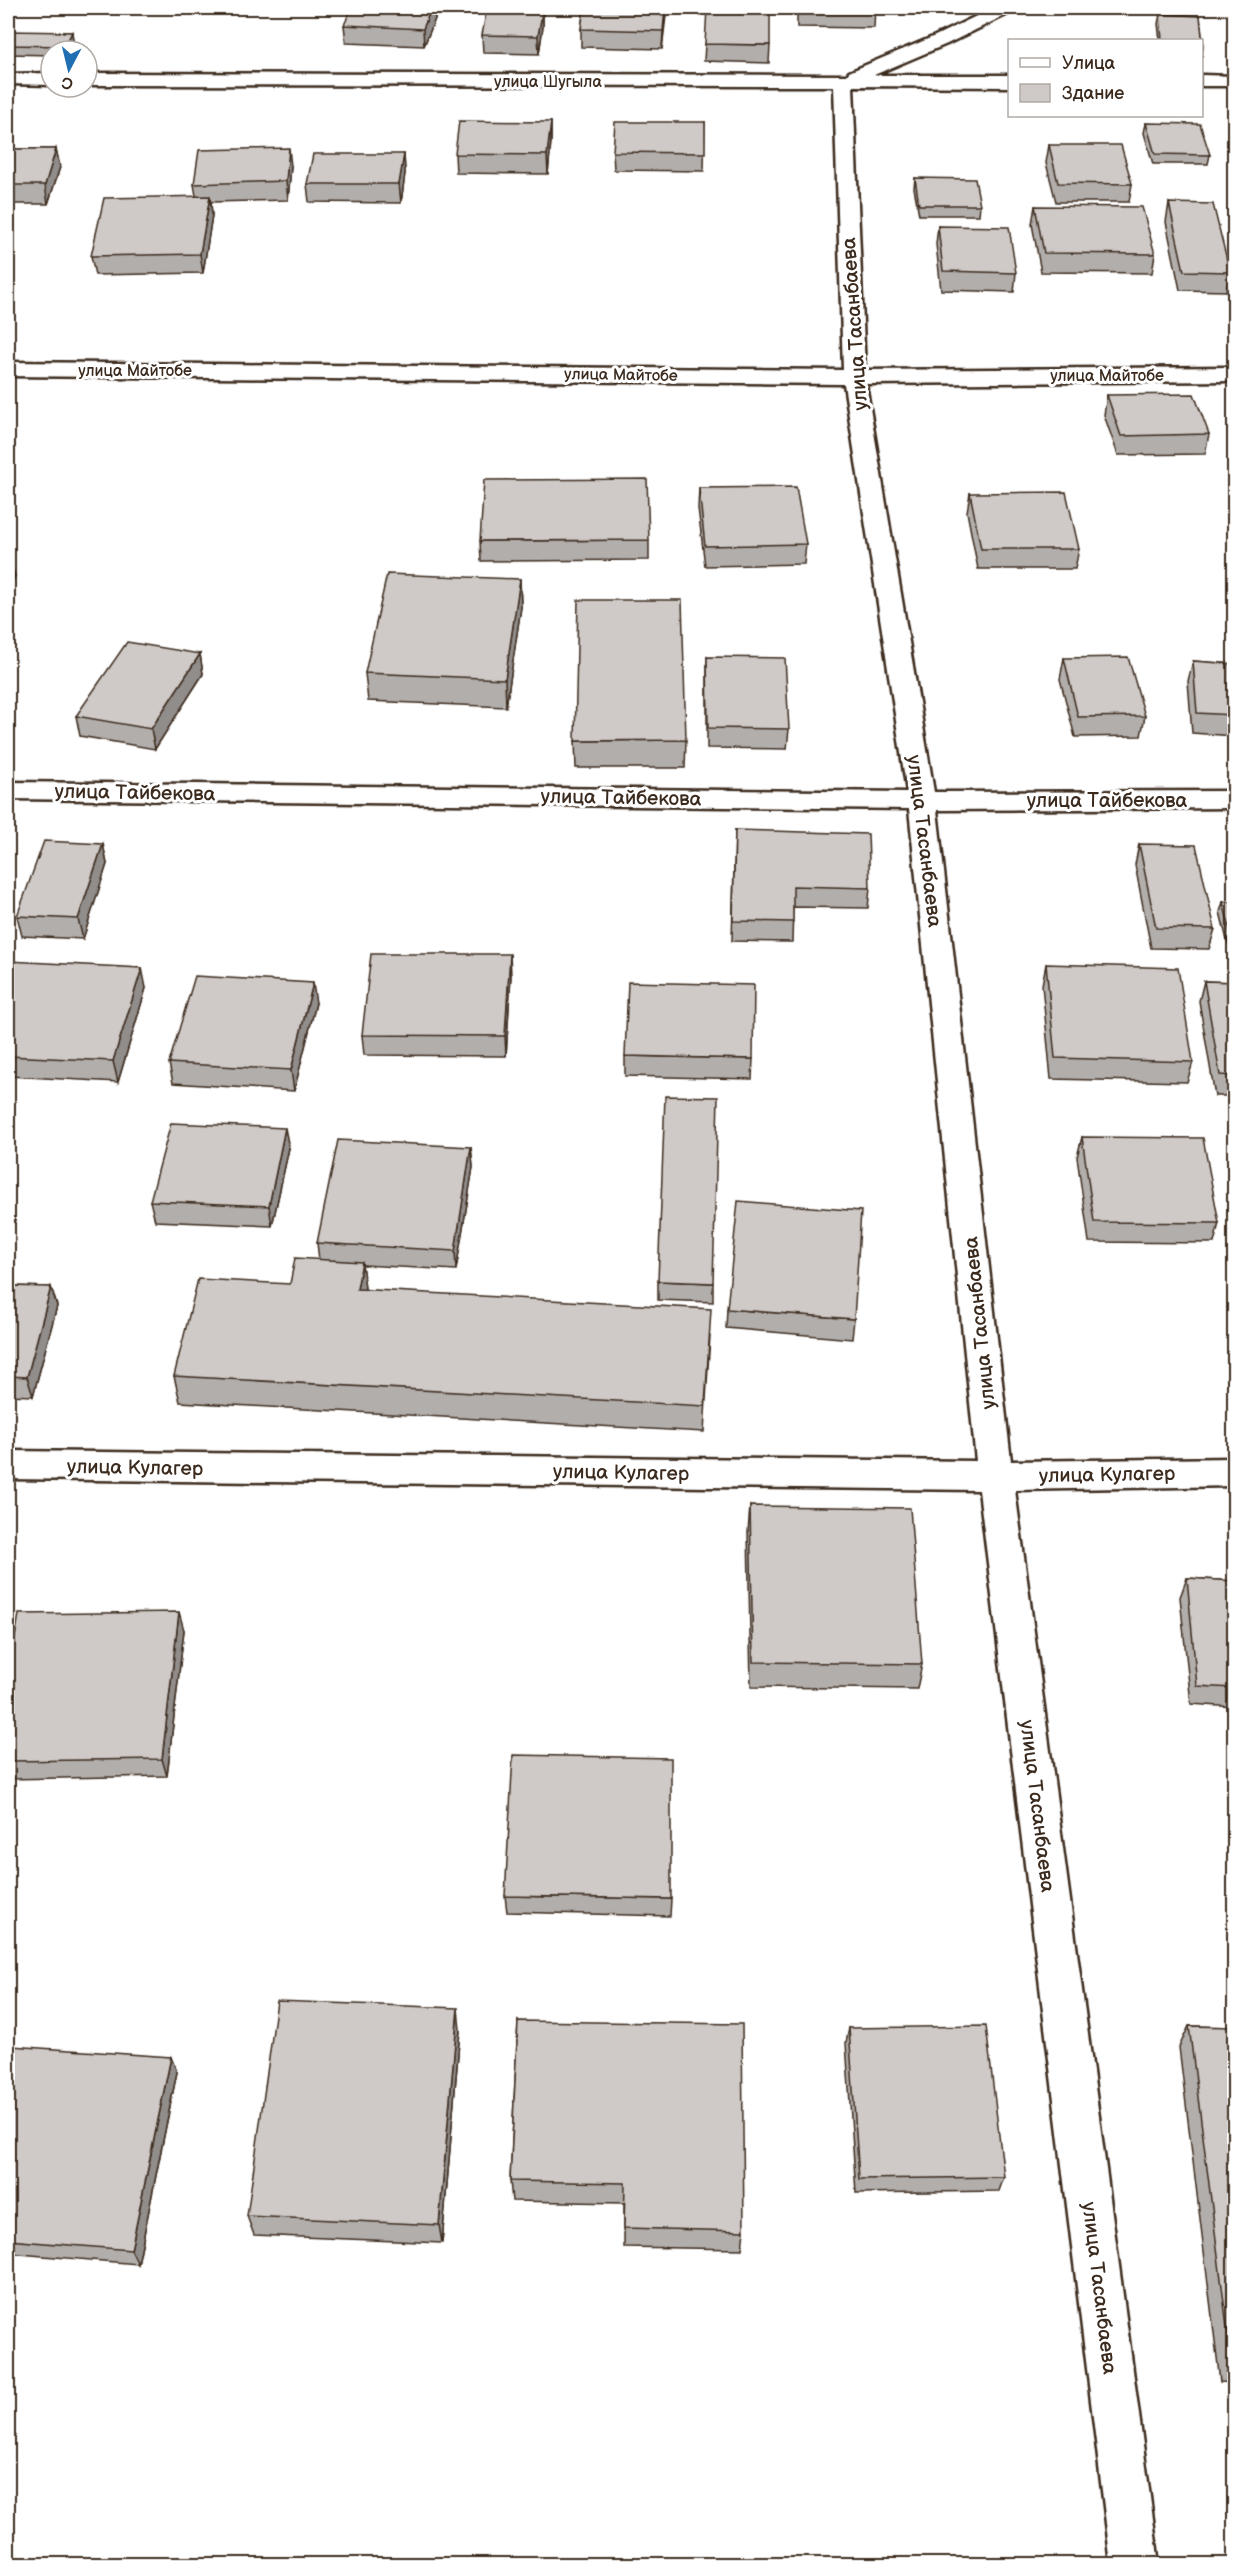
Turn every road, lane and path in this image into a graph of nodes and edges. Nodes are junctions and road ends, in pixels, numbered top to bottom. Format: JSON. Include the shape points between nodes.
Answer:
{"nodes":[{"id":1,"x":1006,"y":8,"type":"edge"},
{"id":2,"x":8,"y":79,"type":"edge"},
{"id":3,"x":39,"y":79,"type":"edge"},
{"id":4,"x":99,"y":80,"type":"edge"},
{"id":5,"x":843,"y":81,"type":"junction"},
{"id":6,"x":1008,"y":81,"type":"edge"},
{"id":7,"x":1203,"y":81,"type":"edge"},
{"id":8,"x":1234,"y":81,"type":"edge"},
{"id":9,"x":8,"y":369,"type":"edge"},
{"id":10,"x":1234,"y":374,"type":"edge"},
{"id":11,"x":854,"y":377,"type":"junction"},
{"id":12,"x":8,"y":791,"type":"edge"},
{"id":13,"x":1234,"y":800,"type":"edge"},
{"id":14,"x":922,"y":801,"type":"junction"},
{"id":15,"x":8,"y":1465,"type":"edge"},
{"id":16,"x":1234,"y":1472,"type":"edge"},
{"id":17,"x":995,"y":1476,"type":"junction"},
{"id":18,"x":1136,"y":2565,"type":"edge"}],
"edges":[{"from":1,"to":5,"type":"street"},
{"from":2,"to":3,"type":"street"},
{"from":4,"to":5,"type":"street","name":"улица Шугыла"},
{"from":5,"to":6,"type":"street","name":"улица Шугыла"},
{"from":5,"to":11,"type":"street","name":"улица Тасанбаева"},
{"from":7,"to":8,"type":"street"},
{"from":9,"to":11,"type":"street","name":"улица Майтобе"},
{"from":10,"to":11,"type":"street","name":"улица Майтобе"},
{"from":11,"to":14,"type":"street","name":"улица Тасанбаева"},
{"from":12,"to":14,"type":"street","name":"улица Тайбекова"},
{"from":13,"to":14,"type":"street","name":"улица Тайбекова"},
{"from":14,"to":17,"type":"street","name":"улица Тасанбаева"},
{"from":15,"to":17,"type":"street","name":"улица Кулагер"},
{"from":16,"to":17,"type":"street","name":"улица Кулагер"},
{"from":17,"to":18,"type":"street","name":"улица Тасанбаева"}]}
